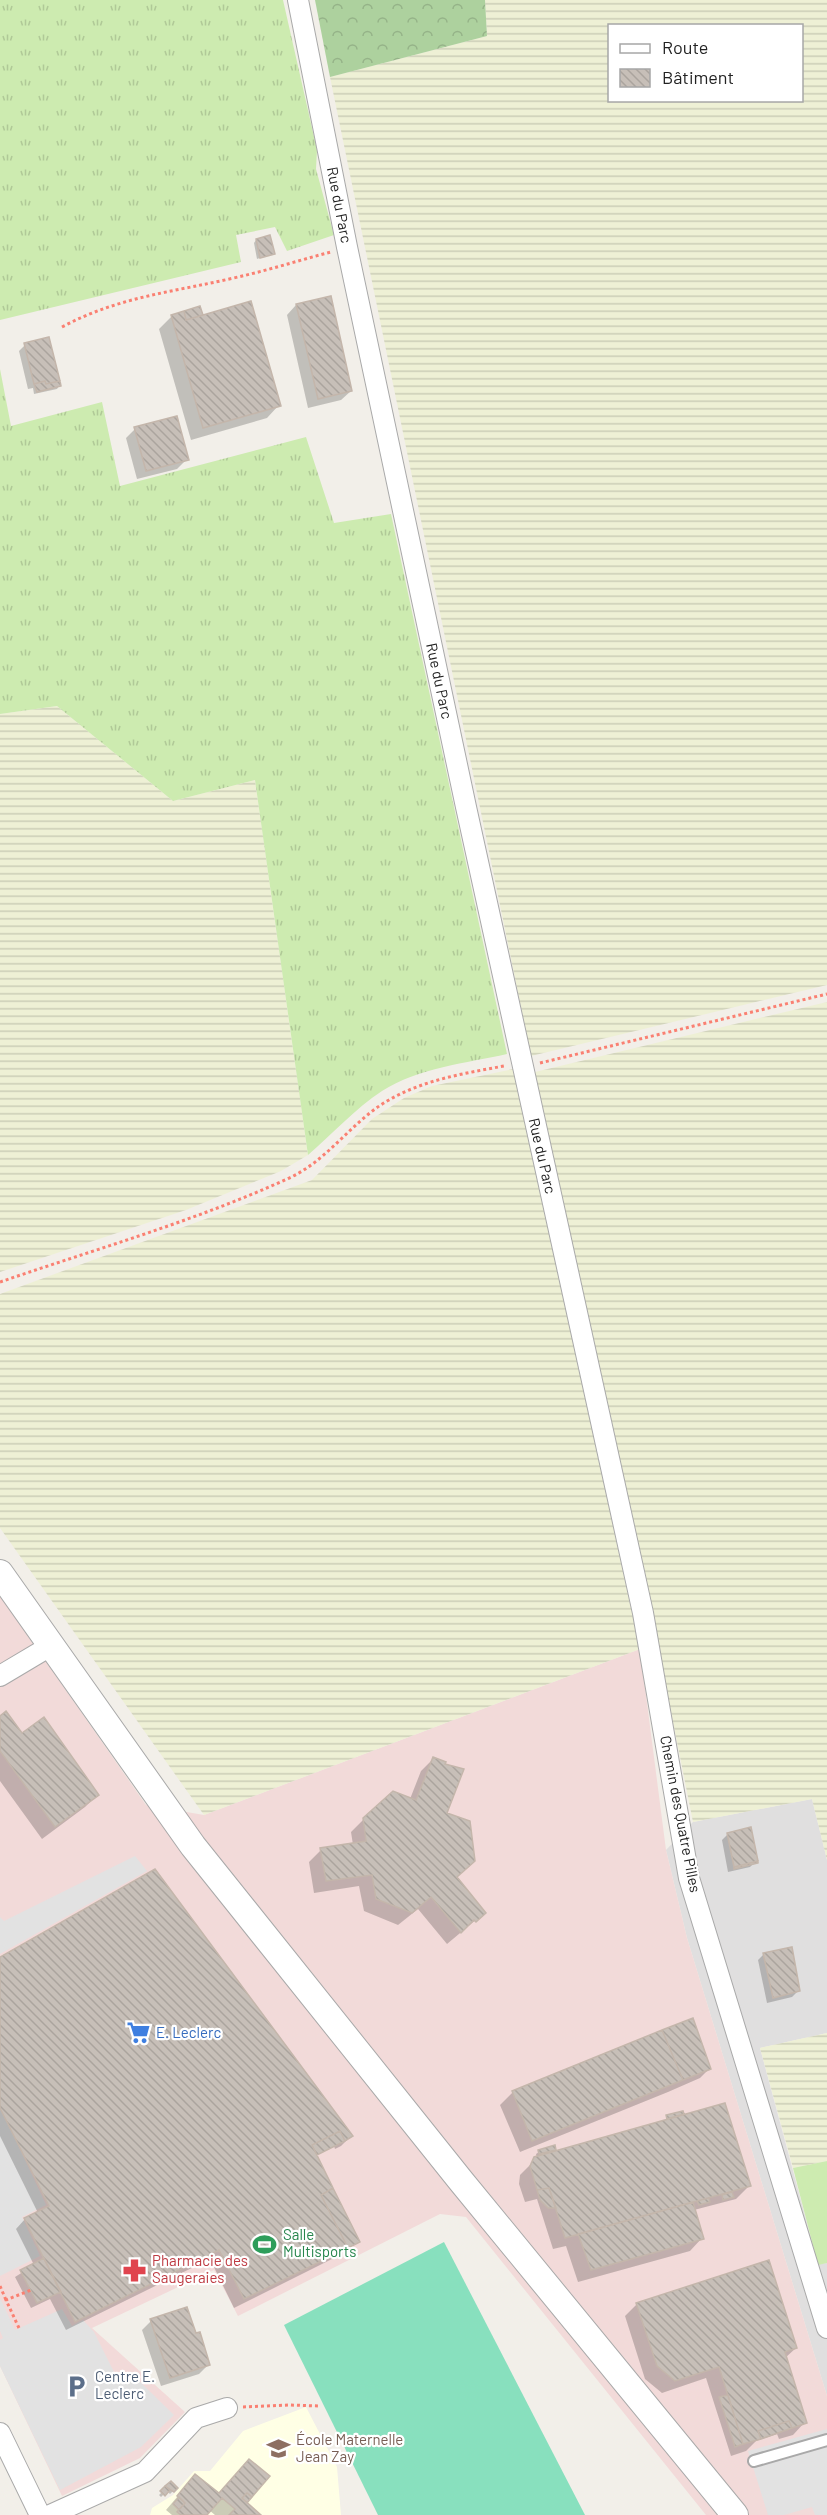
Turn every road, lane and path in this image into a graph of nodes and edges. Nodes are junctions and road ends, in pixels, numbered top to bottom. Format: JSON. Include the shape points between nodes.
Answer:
{"nodes":[{"id":1,"x":298,"y":0,"type":"edge"},
{"id":2,"x":347,"y":247,"type":"junction"},
{"id":3,"x":62,"y":327,"type":"dead end"},
{"id":4,"x":827,"y":994,"type":"edge"},
{"id":5,"x":521,"y":1063,"type":"junction"},
{"id":6,"x":0,"y":1282,"type":"edge"},
{"id":7,"x":588,"y":1360,"type":"joint"},
{"id":8,"x":0,"y":1573,"type":"edge"},
{"id":9,"x":52,"y":1645,"type":"junction"},
{"id":10,"x":0,"y":1676,"type":"edge"},
{"id":11,"x":0,"y":2286,"type":"edge"},
{"id":12,"x":31,"y":2290,"type":"dead end"},
{"id":13,"x":6,"y":2300,"type":"junction"},
{"id":14,"x":827,"y":2326,"type":"edge"},
{"id":15,"x":19,"y":2328,"type":"dead end"},
{"id":16,"x":319,"y":2406,"type":"dead end"},
{"id":17,"x":227,"y":2408,"type":"joint"},
{"id":18,"x":0,"y":2433,"type":"edge"},
{"id":19,"x":827,"y":2440,"type":"edge"},
{"id":20,"x":754,"y":2461,"type":"dead end"},
{"id":21,"x":40,"y":2515,"type":"edge"},
{"id":22,"x":50,"y":2515,"type":"edge"},
{"id":23,"x":735,"y":2515,"type":"edge"}],
"edges":[{"from":1,"to":2,"type":"street","name":"Rue du Parc"},
{"from":2,"to":3,"type":"path","via":[[238,277],[143,296],[90,312]]},
{"from":2,"to":5,"type":"street","name":"Rue du Parc"},
{"from":4,"to":5,"type":"path","via":[[544,1063]]},
{"from":5,"to":6,"type":"path","via":[[421,1084],[366,1115],[324,1155],[288,1179],[219,1207]]},
{"from":5,"to":7,"type":"street","name":"Rue du Parc"},
{"from":7,"to":14,"type":"street","name":"Chemin des Quatre Pilles","via":[[643,1613],[689,1878]]},
{"from":8,"to":9,"type":"street"},
{"from":9,"to":10,"type":"street"},
{"from":9,"to":23,"type":"street","via":[[193,1846]]},
{"from":11,"to":13,"type":"path"},
{"from":12,"to":13,"type":"path"},
{"from":13,"to":15,"type":"path"},
{"from":16,"to":17,"type":"path"},
{"from":17,"to":22,"type":"street","via":[[196,2418],[145,2472]]},
{"from":18,"to":21,"type":"street"},
{"from":19,"to":20,"type":"lane"}]}
